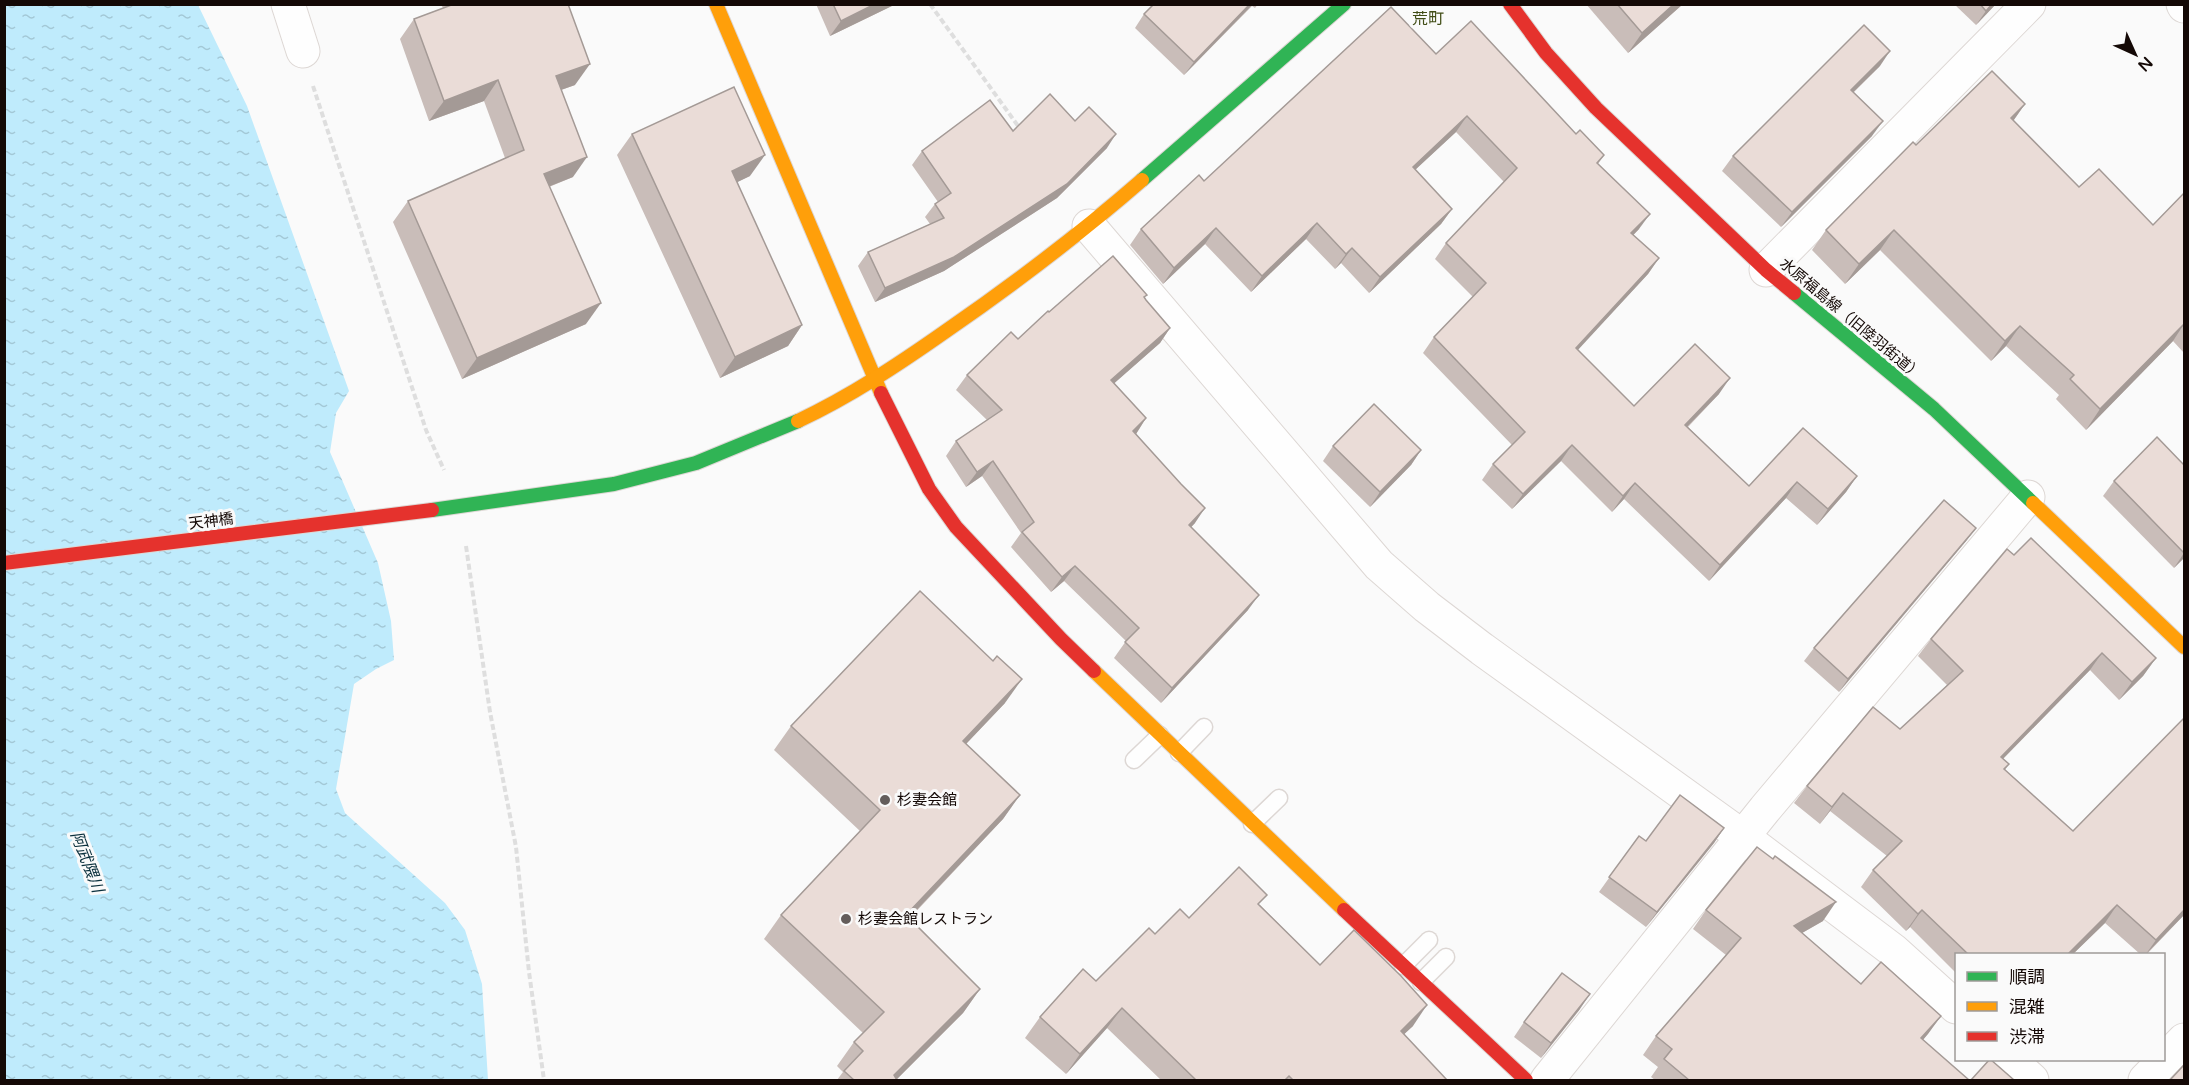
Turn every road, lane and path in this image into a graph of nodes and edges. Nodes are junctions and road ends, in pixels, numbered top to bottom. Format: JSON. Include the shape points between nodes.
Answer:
{"nodes":[{"id":1,"x":288,"y":4,"type":"edge"},
{"id":2,"x":716,"y":4,"type":"edge"},
{"id":3,"x":930,"y":4,"type":"edge"},
{"id":4,"x":1344,"y":4,"type":"edge"},
{"id":5,"x":1510,"y":4,"type":"edge"},
{"id":6,"x":2029,"y":4,"type":"edge"},
{"id":7,"x":303,"y":51,"type":"dead end"},
{"id":8,"x":1022,"y":131,"type":"edge"},
{"id":9,"x":1089,"y":226,"type":"junction"},
{"id":10,"x":1766,"y":270,"type":"junction"},
{"id":11,"x":875,"y":380,"type":"junction"},
{"id":12,"x":2028,"y":497,"type":"junction"},
{"id":13,"x":4,"y":563,"type":"edge"},
{"id":14,"x":2184,"y":647,"type":"edge"},
{"id":15,"x":1204,"y":727,"type":"dead end"},
{"id":16,"x":1160,"y":735,"type":"junction"},
{"id":17,"x":1179,"y":753,"type":"junction"},
{"id":18,"x":1134,"y":760,"type":"dead end"},
{"id":19,"x":1279,"y":798,"type":"dead end"},
{"id":20,"x":1252,"y":824,"type":"junction"},
{"id":21,"x":1743,"y":837,"type":"junction"},
{"id":22,"x":1430,"y":940,"type":"dead end"},
{"id":23,"x":1446,"y":957,"type":"dead end"},
{"id":24,"x":1403,"y":966,"type":"junction"},
{"id":25,"x":1420,"y":982,"type":"junction"},
{"id":26,"x":1955,"y":1006,"type":"edge"},
{"id":27,"x":2184,"y":1040,"type":"edge"},
{"id":28,"x":2165,"y":1059,"type":"edge"},
{"id":29,"x":2012,"y":1061,"type":"edge"},
{"id":30,"x":2164,"y":1061,"type":"edge"},
{"id":31,"x":1526,"y":1080,"type":"edge"},
{"id":32,"x":1547,"y":1080,"type":"edge"},
{"id":33,"x":2032,"y":1080,"type":"edge"},
{"id":34,"x":2145,"y":1080,"type":"edge"}],
"edges":[{"from":1,"to":7,"type":"street"},
{"from":2,"to":11,"type":"street"},
{"from":3,"to":8,"type":"path"},
{"from":4,"to":9,"type":"street","name":"天神橋"},
{"from":5,"to":10,"type":"street","name":"水原福島線（旧陸羽街道）","via":[[1546,53],[1596,108]]},
{"from":6,"to":10,"type":"street"},
{"from":9,"to":11,"type":"street","name":"天神橋"},
{"from":9,"to":21,"type":"street","via":[[1379,565],[1482,649]]},
{"from":10,"to":12,"type":"street","name":"水原福島線（旧陸羽街道）","via":[[1934,409]]},
{"from":11,"to":13,"type":"street","name":"天神橋","via":[[770,434],[696,463],[614,484]]},
{"from":11,"to":16,"type":"street","via":[[929,489],[956,527],[1061,639]]},
{"from":12,"to":14,"type":"street","name":"水原福島線（旧陸羽街道）"},
{"from":12,"to":21,"type":"street"},
{"from":15,"to":17,"type":"lane"},
{"from":16,"to":17,"type":"street"},
{"from":16,"to":18,"type":"lane"},
{"from":17,"to":20,"type":"street"},
{"from":19,"to":20,"type":"lane"},
{"from":20,"to":24,"type":"street"},
{"from":21,"to":26,"type":"street","via":[[1894,951]]},
{"from":21,"to":32,"type":"street"},
{"from":22,"to":24,"type":"lane"},
{"from":23,"to":25,"type":"lane"},
{"from":24,"to":25,"type":"street"},
{"from":25,"to":31,"type":"street"},
{"from":27,"to":28,"type":"street"},
{"from":29,"to":33,"type":"street"},
{"from":30,"to":34,"type":"street"}]}
